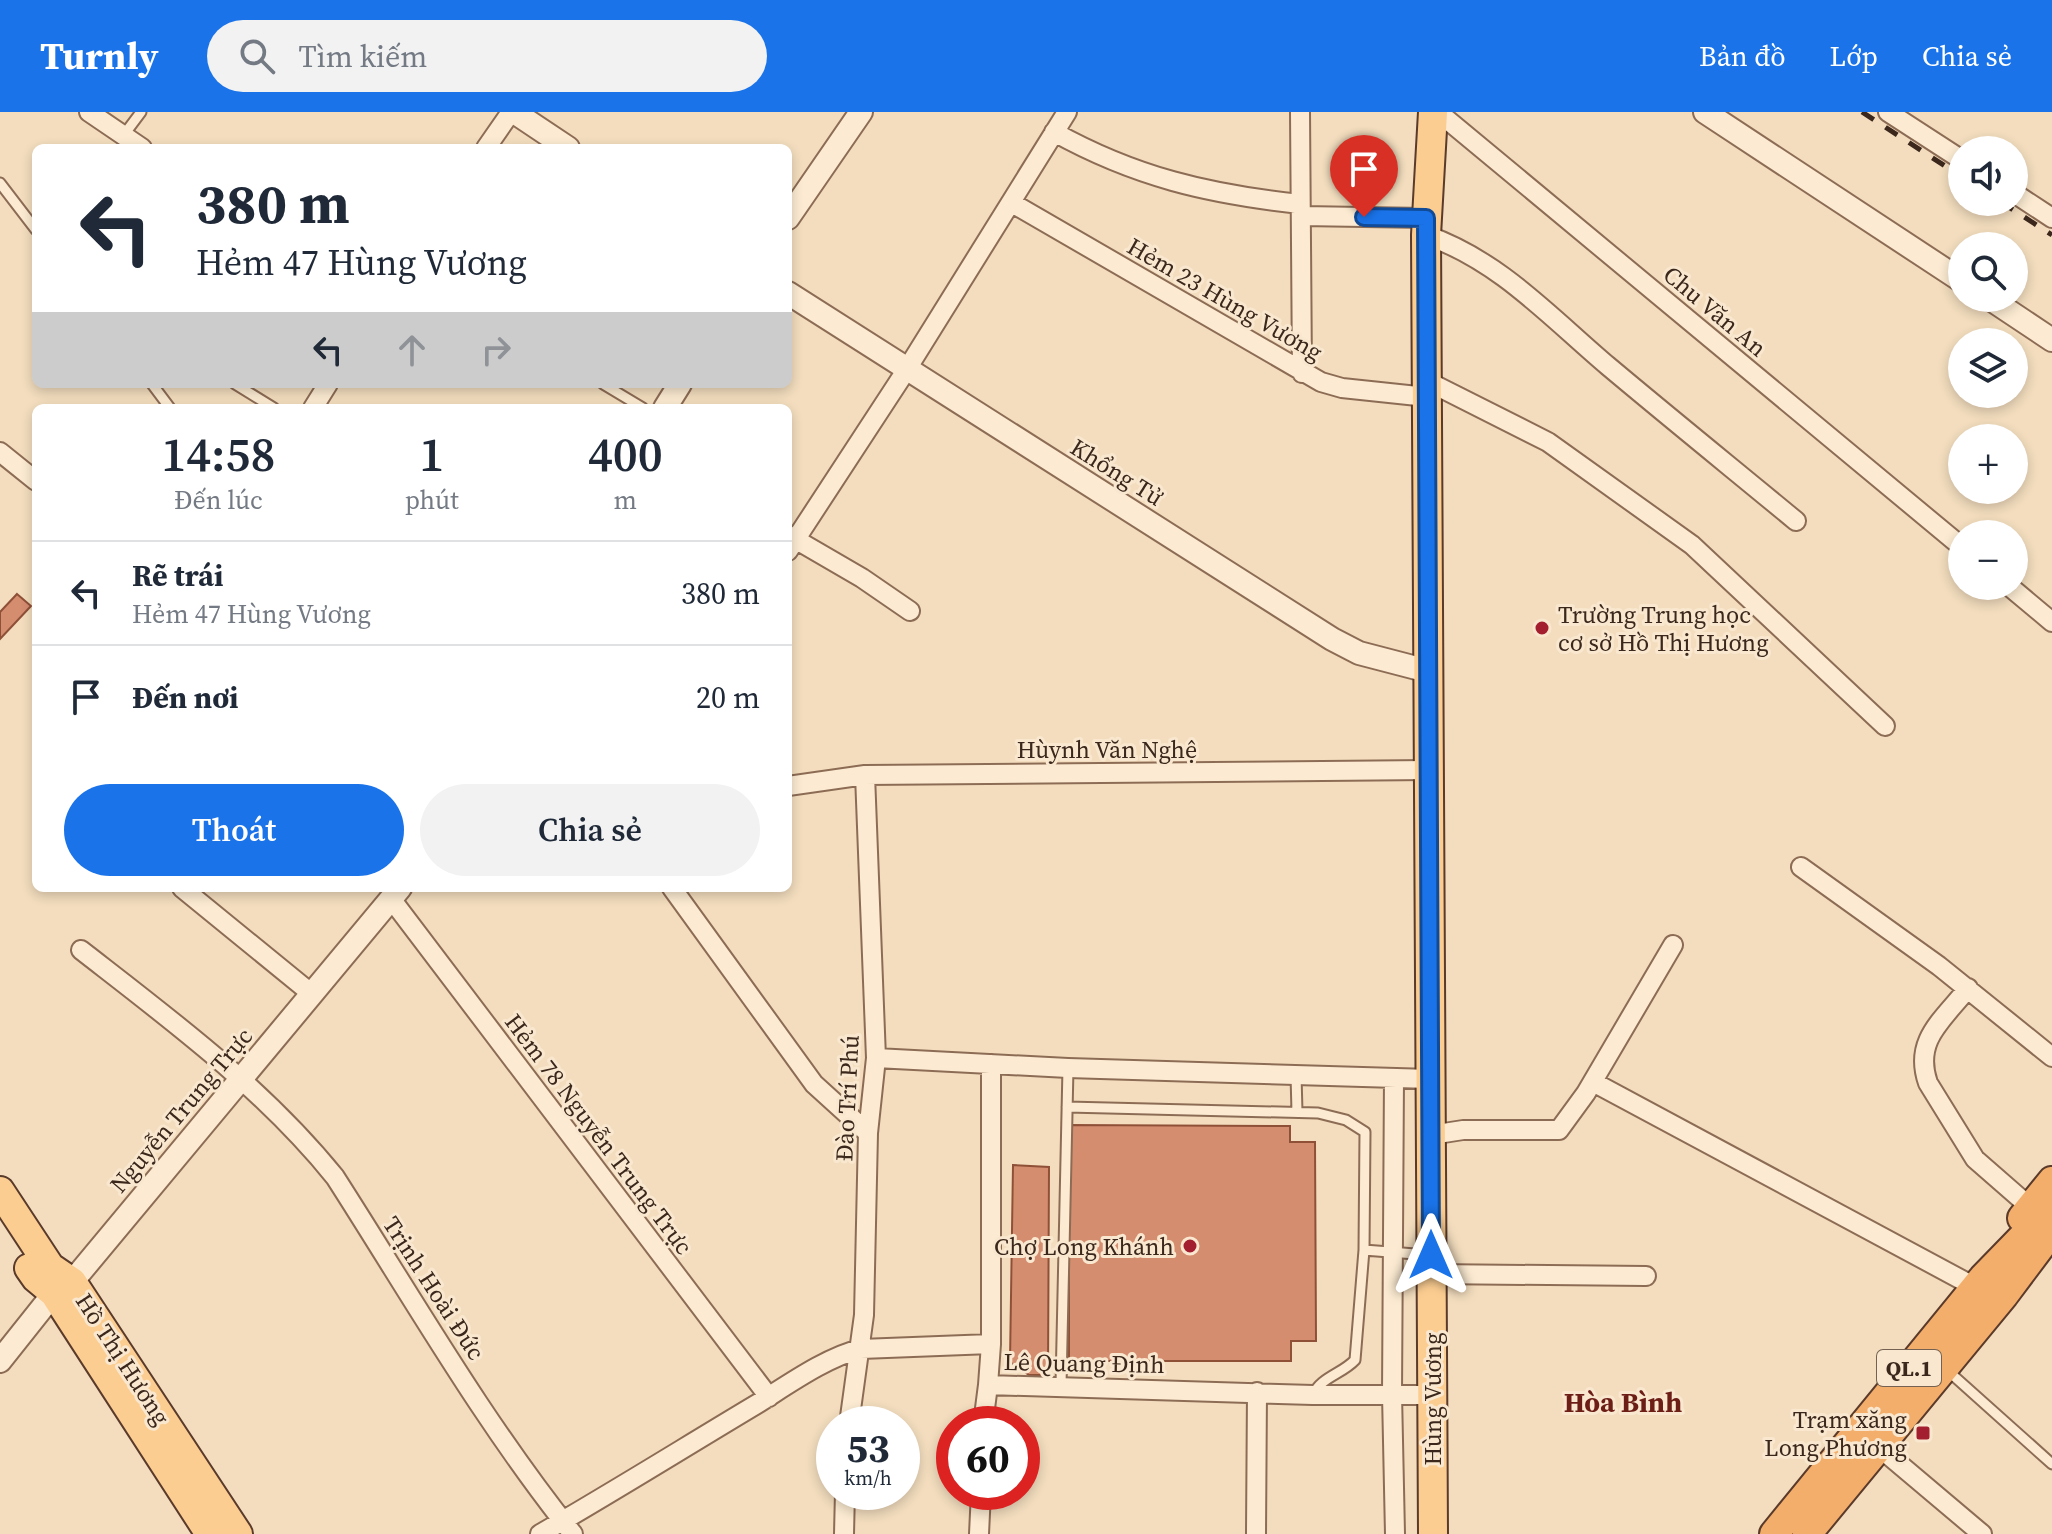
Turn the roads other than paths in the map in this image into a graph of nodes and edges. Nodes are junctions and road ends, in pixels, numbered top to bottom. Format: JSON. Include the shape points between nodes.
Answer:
{"nodes":[{"id":1,"x":89,"y":112,"type":"edge"},
{"id":2,"x":141,"y":112,"type":"edge"},
{"id":3,"x":512,"y":112,"type":"edge"},
{"id":4,"x":861,"y":112,"type":"edge"},
{"id":5,"x":1067,"y":112,"type":"edge"},
{"id":6,"x":1300,"y":112,"type":"edge"},
{"id":7,"x":1436,"y":112,"type":"edge"},
{"id":8,"x":1705,"y":112,"type":"edge"},
{"id":9,"x":1888,"y":112,"type":"edge"},
{"id":10,"x":1054,"y":132,"type":"junction"},
{"id":11,"x":123,"y":136,"type":"junction"},
{"id":12,"x":136,"y":144,"type":"edge"},
{"id":13,"x":489,"y":144,"type":"edge"},
{"id":14,"x":562,"y":144,"type":"edge"},
{"id":15,"x":1948,"y":151,"type":"edge"},
{"id":16,"x":0,"y":183,"type":"edge"},
{"id":17,"x":2028,"y":202,"type":"edge"},
{"id":18,"x":1012,"y":203,"type":"junction"},
{"id":19,"x":1301,"y":210,"type":"junction"},
{"id":20,"x":792,"y":212,"type":"edge"},
{"id":21,"x":2052,"y":218,"type":"edge"},
{"id":22,"x":32,"y":225,"type":"edge"},
{"id":23,"x":1426,"y":227,"type":"junction"},
{"id":24,"x":1948,"y":272,"type":"edge"},
{"id":25,"x":792,"y":296,"type":"edge"},
{"id":26,"x":2010,"y":312,"type":"edge"},
{"id":27,"x":2052,"y":340,"type":"edge"},
{"id":28,"x":907,"y":369,"type":"junction"},
{"id":29,"x":1302,"y":373,"type":"junction"},
{"id":30,"x":242,"y":388,"type":"edge"},
{"id":31,"x":610,"y":388,"type":"edge"},
{"id":32,"x":1427,"y":389,"type":"junction"},
{"id":33,"x":268,"y":404,"type":"edge"},
{"id":34,"x":636,"y":404,"type":"edge"},
{"id":35,"x":0,"y":452,"type":"edge"},
{"id":36,"x":32,"y":478,"type":"edge"},
{"id":37,"x":1796,"y":521,"type":"dead end"},
{"id":38,"x":1948,"y":535,"type":"edge"},
{"id":39,"x":792,"y":541,"type":"edge"},
{"id":40,"x":792,"y":543,"type":"edge"},
{"id":41,"x":2026,"y":600,"type":"edge"},
{"id":42,"x":910,"y":611,"type":"dead end"},
{"id":43,"x":2052,"y":622,"type":"edge"},
{"id":44,"x":1428,"y":671,"type":"junction"},
{"id":45,"x":1885,"y":726,"type":"dead end"},
{"id":46,"x":1428,"y":770,"type":"junction"},
{"id":47,"x":865,"y":775,"type":"junction"},
{"id":48,"x":792,"y":785,"type":"edge"},
{"id":49,"x":1801,"y":867,"type":"dead end"},
{"id":50,"x":187,"y":892,"type":"edge"},
{"id":51,"x":675,"y":892,"type":"edge"},
{"id":52,"x":396,"y":894,"type":"edge"},
{"id":53,"x":1673,"y":945,"type":"dead end"},
{"id":54,"x":81,"y":950,"type":"dead end"},
{"id":55,"x":1968,"y":988,"type":"junction"},
{"id":56,"x":312,"y":994,"type":"junction"},
{"id":57,"x":2052,"y":1057,"type":"edge"},
{"id":58,"x":876,"y":1058,"type":"junction"},
{"id":59,"x":991,"y":1064,"type":"junction"},
{"id":60,"x":1068,"y":1068,"type":"junction"},
{"id":61,"x":1296,"y":1075,"type":"junction"},
{"id":62,"x":242,"y":1078,"type":"junction"},
{"id":63,"x":1394,"y":1078,"type":"junction"},
{"id":64,"x":1430,"y":1079,"type":"junction"},
{"id":65,"x":1593,"y":1082,"type":"junction"},
{"id":66,"x":1067,"y":1107,"type":"junction"},
{"id":67,"x":1297,"y":1112,"type":"junction"},
{"id":68,"x":868,"y":1133,"type":"junction"},
{"id":69,"x":1431,"y":1135,"type":"junction"},
{"id":70,"x":2052,"y":1181,"type":"edge"},
{"id":71,"x":0,"y":1191,"type":"edge"},
{"id":72,"x":2041,"y":1207,"type":"edge"},
{"id":73,"x":0,"y":1225,"type":"edge"},
{"id":74,"x":2052,"y":1231,"type":"edge"},
{"id":75,"x":1364,"y":1250,"type":"junction"},
{"id":76,"x":1393,"y":1252,"type":"junction"},
{"id":77,"x":2052,"y":1252,"type":"edge"},
{"id":78,"x":1431,"y":1264,"type":"junction"},
{"id":79,"x":1646,"y":1276,"type":"dead end"},
{"id":80,"x":63,"y":1287,"type":"junction"},
{"id":81,"x":1988,"y":1287,"type":"junction"},
{"id":82,"x":991,"y":1344,"type":"junction"},
{"id":83,"x":861,"y":1349,"type":"junction"},
{"id":84,"x":0,"y":1361,"type":"edge"},
{"id":85,"x":1944,"y":1368,"type":"junction"},
{"id":86,"x":988,"y":1385,"type":"junction"},
{"id":87,"x":1061,"y":1385,"type":"junction"},
{"id":88,"x":1257,"y":1392,"type":"junction"},
{"id":89,"x":1392,"y":1394,"type":"junction"},
{"id":90,"x":1313,"y":1395,"type":"junction"},
{"id":91,"x":1432,"y":1395,"type":"junction"},
{"id":92,"x":769,"y":1397,"type":"junction"},
{"id":93,"x":852,"y":1406,"type":"edge"},
{"id":94,"x":985,"y":1406,"type":"edge"},
{"id":95,"x":1869,"y":1438,"type":"junction"},
{"id":96,"x":2052,"y":1464,"type":"edge"},
{"id":97,"x":845,"y":1510,"type":"edge"},
{"id":98,"x":980,"y":1510,"type":"edge"},
{"id":99,"x":568,"y":1528,"type":"edge"},
{"id":100,"x":210,"y":1534,"type":"edge"},
{"id":101,"x":238,"y":1534,"type":"edge"},
{"id":102,"x":540,"y":1534,"type":"edge"},
{"id":103,"x":844,"y":1534,"type":"edge"},
{"id":104,"x":979,"y":1534,"type":"edge"},
{"id":105,"x":1256,"y":1534,"type":"edge"},
{"id":106,"x":1395,"y":1534,"type":"edge"},
{"id":107,"x":1433,"y":1534,"type":"edge"},
{"id":108,"x":1774,"y":1534,"type":"edge"},
{"id":109,"x":1807,"y":1534,"type":"edge"},
{"id":110,"x":1982,"y":1534,"type":"edge"}],
"edges":[{"from":1,"to":11,"type":"street"},
{"from":2,"to":11,"type":"lane"},
{"from":3,"to":13,"type":"street"},
{"from":3,"to":14,"type":"street"},
{"from":4,"to":20,"type":"street"},
{"from":5,"to":10,"type":"street"},
{"from":6,"to":19,"type":"street"},
{"from":7,"to":23,"type":"main road","name":"Hùng Vương"},
{"from":7,"to":38,"type":"street","name":"Chu Văn An"},
{"from":8,"to":24,"type":"street"},
{"from":9,"to":15,"type":"street"},
{"from":10,"to":18,"type":"street"},
{"from":10,"to":19,"type":"street","via":[[1113,162],[1165,180]]},
{"from":11,"to":12,"type":"street"},
{"from":16,"to":22,"type":"lane"},
{"from":17,"to":21,"type":"street"},
{"from":18,"to":28,"type":"street"},
{"from":18,"to":29,"type":"street","name":"Hẻm 23 Hùng Vương"},
{"from":19,"to":23,"type":"street"},
{"from":19,"to":29,"type":"street"},
{"from":23,"to":32,"type":"main road","name":"Hùng Vương"},
{"from":23,"to":37,"type":"street","via":[[1513,283]]},
{"from":25,"to":28,"type":"street","name":"Khổng Tử"},
{"from":26,"to":27,"type":"street"},
{"from":28,"to":39,"type":"street"},
{"from":28,"to":44,"type":"street","name":"Khổng Tử","via":[[1332,639],[1359,653]]},
{"from":29,"to":32,"type":"street","name":"Hẻm 23 Hùng Vương","via":[[1342,388]]},
{"from":30,"to":33,"type":"lane"},
{"from":31,"to":34,"type":"lane"},
{"from":32,"to":44,"type":"main road","name":"Hùng Vương"},
{"from":32,"to":45,"type":"street","via":[[1548,442],[1692,545]]},
{"from":35,"to":36,"type":"street"},
{"from":40,"to":42,"type":"street","via":[[862,578]]},
{"from":41,"to":43,"type":"street"},
{"from":44,"to":46,"type":"main road","name":"Hùng Vương"},
{"from":46,"to":47,"type":"street","name":"Hùynh Văn Nghệ"},
{"from":46,"to":64,"type":"main road","name":"Hùng Vương"},
{"from":47,"to":48,"type":"street","name":"Hùynh Văn Nghệ"},
{"from":47,"to":58,"type":"street","name":"Đào Trí Phú"},
{"from":49,"to":55,"type":"street"},
{"from":50,"to":56,"type":"street"},
{"from":51,"to":68,"type":"street","via":[[814,1084]]},
{"from":52,"to":56,"type":"street","name":"Nguyễn Trung Trực"},
{"from":52,"to":92,"type":"street","name":"Hẻm 78 Nguyễn Trung Trực"},
{"from":53,"to":65,"type":"street"},
{"from":54,"to":62,"type":"street","name":"Trịnh Hoài Đức"},
{"from":55,"to":57,"type":"street"},
{"from":55,"to":72,"type":"street","via":[[1925,1045],[1922,1060],[1928,1083],[1975,1159]]},
{"from":56,"to":62,"type":"street","name":"Nguyễn Trung Trực"},
{"from":58,"to":59,"type":"street"},
{"from":58,"to":68,"type":"street","name":"Đào Trí Phú"},
{"from":59,"to":60,"type":"street"},
{"from":59,"to":82,"type":"street"},
{"from":60,"to":61,"type":"street"},
{"from":60,"to":66,"type":"lane"},
{"from":61,"to":63,"type":"street"},
{"from":61,"to":67,"type":"lane"},
{"from":62,"to":80,"type":"street","name":"Nguyễn Trung Trực"},
{"from":62,"to":99,"type":"street","name":"Trịnh Hoài Đức","via":[[335,1177],[479,1403]]},
{"from":63,"to":64,"type":"street"},
{"from":63,"to":76,"type":"street"},
{"from":64,"to":69,"type":"main road","name":"Hùng Vương"},
{"from":65,"to":69,"type":"street","via":[[1559,1130]]},
{"from":65,"to":81,"type":"street"},
{"from":66,"to":67,"type":"lane"},
{"from":66,"to":87,"type":"lane"},
{"from":67,"to":75,"type":"lane","via":[[1346,1120],[1365,1132]]},
{"from":68,"to":83,"type":"street","name":"Đào Trí Phú"},
{"from":69,"to":78,"type":"main road","name":"Hùng Vương"},
{"from":70,"to":72,"type":"highway","number":"QL.1"},
{"from":71,"to":80,"type":"main road","name":"Hồ Thị Hương"},
{"from":72,"to":81,"type":"highway","number":"QL.1"},
{"from":73,"to":80,"type":"main road","name":"Hồ Thị Hương","via":[[36,1278]]},
{"from":74,"to":81,"type":"highway","number":"QL.1"},
{"from":75,"to":76,"type":"lane"},
{"from":75,"to":90,"type":"lane","via":[[1355,1360],[1322,1381]]},
{"from":76,"to":78,"type":"lane"},
{"from":76,"to":89,"type":"street"},
{"from":77,"to":81,"type":"highway","number":"QL.1"},
{"from":78,"to":79,"type":"street"},
{"from":78,"to":91,"type":"main road","name":"Hùng Vương"},
{"from":80,"to":84,"type":"street","name":"Nguyễn Trung Trực"},
{"from":80,"to":100,"type":"main road","name":"Hồ Thị Hương"},
{"from":80,"to":101,"type":"main road","name":"Hồ Thị Hương"},
{"from":81,"to":85,"type":"highway","number":"QL.1"},
{"from":81,"to":95,"type":"highway","number":"QL.1"},
{"from":82,"to":83,"type":"street","name":"Lê Quang Định"},
{"from":82,"to":86,"type":"street","name":"Lê Quang Định"},
{"from":83,"to":92,"type":"street","name":"Lê Quang Định"},
{"from":83,"to":93,"type":"street","name":"Đào Trí Phú"},
{"from":85,"to":95,"type":"highway","number":"QL.1"},
{"from":85,"to":96,"type":"lane"},
{"from":86,"to":87,"type":"street","name":"Lê Quang Định"},
{"from":86,"to":94,"type":"street"},
{"from":87,"to":88,"type":"street","name":"Lê Quang Định"},
{"from":88,"to":90,"type":"street","name":"Lê Quang Định"},
{"from":88,"to":105,"type":"street"},
{"from":89,"to":90,"type":"street","name":"Lê Quang Định"},
{"from":89,"to":91,"type":"street","name":"Lê Quang Định"},
{"from":89,"to":106,"type":"street"},
{"from":91,"to":107,"type":"main road","name":"Hùng Vương"},
{"from":92,"to":99,"type":"street","name":"Lê Quang Định"},
{"from":95,"to":108,"type":"highway","number":"QL.1"},
{"from":95,"to":109,"type":"highway","number":"QL.1"},
{"from":95,"to":110,"type":"street"},
{"from":97,"to":103,"type":"street"},
{"from":98,"to":104,"type":"street"},
{"from":99,"to":102,"type":"street","name":"Lê Quang Định"}]}
